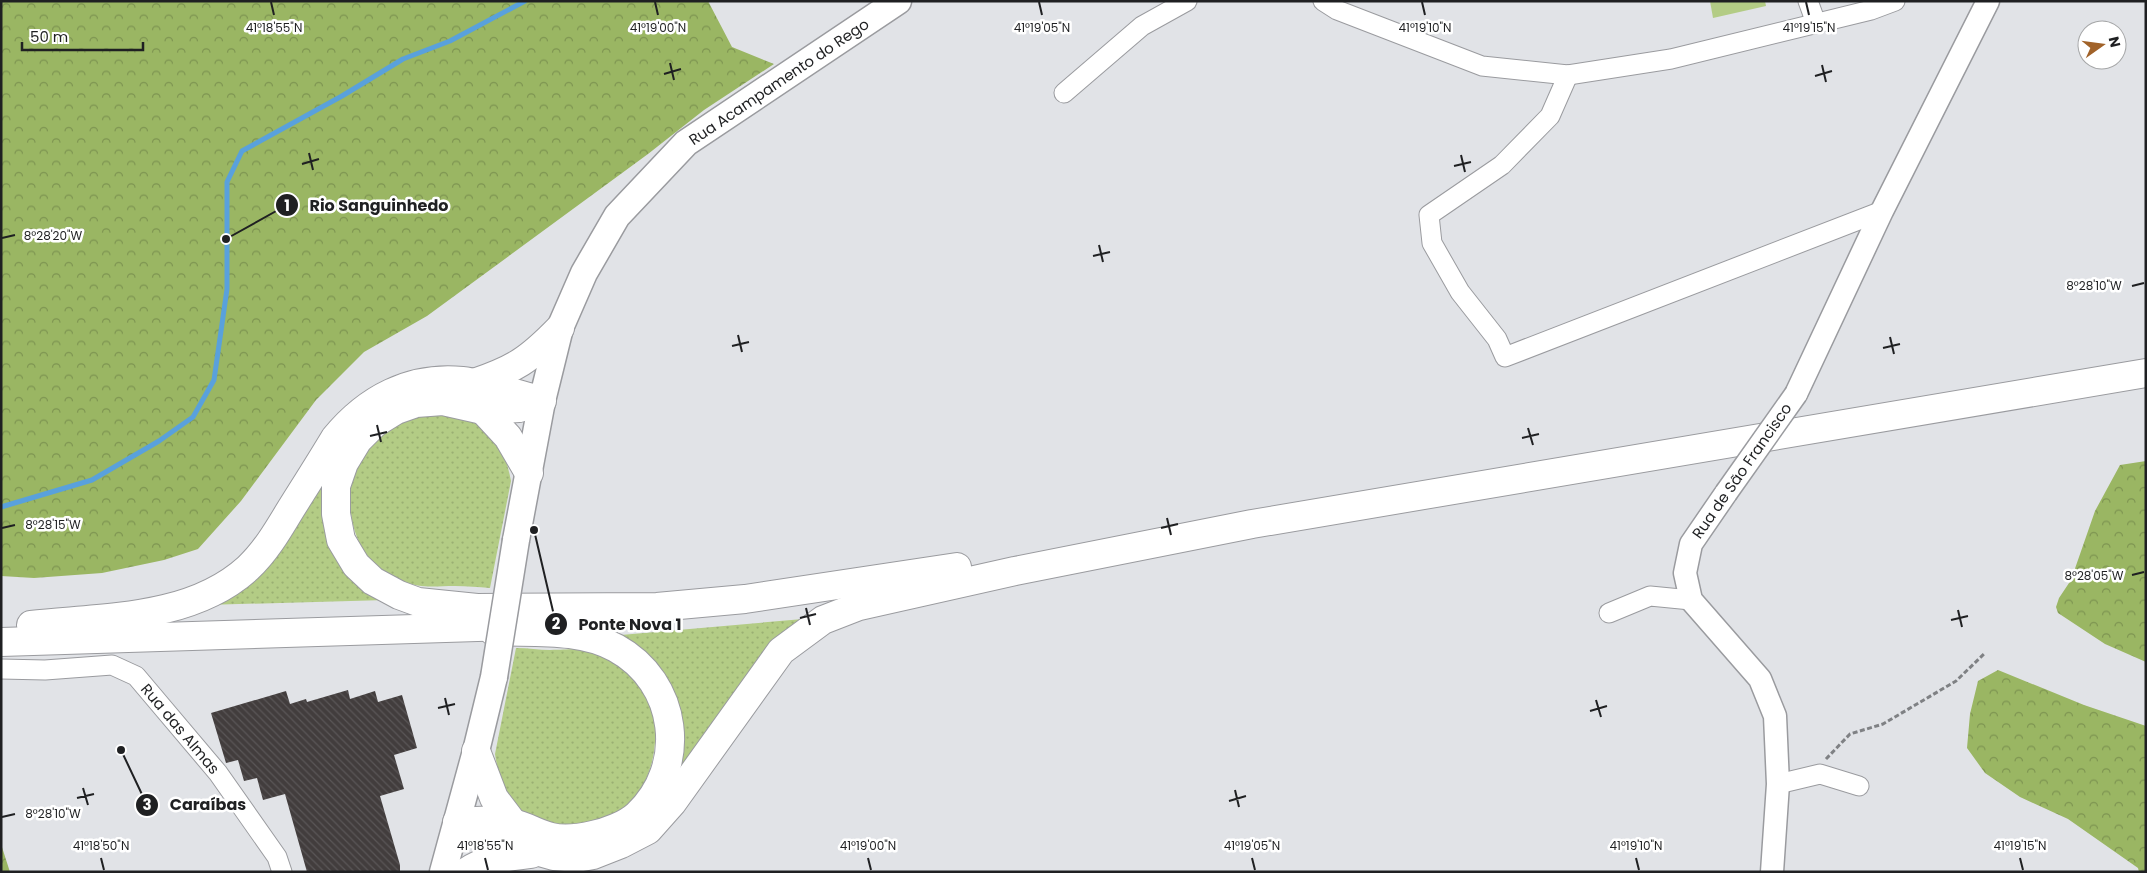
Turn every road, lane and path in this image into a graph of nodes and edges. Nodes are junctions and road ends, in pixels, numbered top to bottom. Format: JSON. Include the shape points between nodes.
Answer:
{"nodes":[{"id":1,"x":898,"y":1,"type":"edge"},
{"id":2,"x":1187,"y":1,"type":"edge"},
{"id":3,"x":1323,"y":1,"type":"edge"},
{"id":4,"x":1808,"y":1,"type":"edge"},
{"id":5,"x":1895,"y":1,"type":"edge"},
{"id":6,"x":1988,"y":1,"type":"edge"},
{"id":7,"x":1816,"y":24,"type":"junction"},
{"id":8,"x":1568,"y":75,"type":"junction"},
{"id":9,"x":1064,"y":93,"type":"dead end"},
{"id":10,"x":1882,"y":211,"type":"junction"},
{"id":11,"x":560,"y":328,"type":"junction"},
{"id":12,"x":2146,"y":373,"type":"edge"},
{"id":13,"x":474,"y":383,"type":"junction"},
{"id":14,"x":542,"y":401,"type":"junction"},
{"id":15,"x":483,"y":410,"type":"junction"},
{"id":16,"x":529,"y":473,"type":"junction"},
{"id":17,"x":1252,"y":524,"type":"junction"},
{"id":18,"x":1015,"y":571,"type":"junction"},
{"id":19,"x":1691,"y":600,"type":"junction"},
{"id":20,"x":477,"y":608,"type":"junction"},
{"id":21,"x":1609,"y":613,"type":"dead end"},
{"id":22,"x":434,"y":629,"type":"junction"},
{"id":23,"x":7,"y":632,"type":"edge"},
{"id":24,"x":1985,"y":653,"type":"dead end"},
{"id":25,"x":1,"y":669,"type":"edge"},
{"id":26,"x":476,"y":751,"type":"junction"},
{"id":27,"x":1820,"y":774,"type":"junction"},
{"id":28,"x":1778,"y":784,"type":"junction"},
{"id":29,"x":1859,"y":786,"type":"dead end"},
{"id":30,"x":457,"y":822,"type":"junction"},
{"id":31,"x":513,"y":823,"type":"junction"},
{"id":32,"x":540,"y":853,"type":"junction"},
{"id":33,"x":282,"y":872,"type":"edge"},
{"id":34,"x":443,"y":872,"type":"edge"},
{"id":35,"x":466,"y":872,"type":"edge"},
{"id":36,"x":1772,"y":872,"type":"edge"}],
"edges":[{"from":1,"to":11,"type":"main road","name":"Rua Acampamento do Rego","via":[[686,143],[617,216],[584,273]]},
{"from":2,"to":9,"type":"street","via":[[1142,26]]},
{"from":3,"to":8,"type":"street","via":[[1337,10],[1482,66]]},
{"from":4,"to":7,"type":"street"},
{"from":5,"to":7,"type":"street"},
{"from":6,"to":10,"type":"street","name":"Rua de São Francisco"},
{"from":7,"to":8,"type":"street","via":[[1671,59]]},
{"from":8,"to":10,"type":"street","via":[[1550,116],[1502,165],[1429,215],[1432,243],[1460,292],[1497,339],[1505,357]]},
{"from":10,"to":19,"type":"street","name":"Rua de São Francisco","bridge":true,"via":[[1796,394],[1691,544],[1685,573]]},
{"from":11,"to":13,"type":"main road","via":[[538,351],[517,366]]},
{"from":11,"to":14,"type":"main road","name":"Rua Acampamento do Rego"},
{"from":12,"to":17,"type":"main road"},
{"from":13,"to":14,"type":"main road"},
{"from":13,"to":23,"type":"main road","via":[[413,385],[366,406],[335,438],[268,546],[248,568],[201,598],[154,612]]},
{"from":14,"to":15,"type":"main road","via":[[519,408]]},
{"from":14,"to":16,"type":"main road","name":"Rua Acampamento do Rego"},
{"from":15,"to":16,"type":"main road","via":[[508,437]]},
{"from":15,"to":20,"type":"main road","via":[[443,401],[416,403],[396,410],[375,423],[358,440],[344,463],[336,486],[336,514],[342,540],[356,565],[373,581],[418,602]]},
{"from":16,"to":26,"type":"main road","name":"Rua Acampamento do Rego","bridge":true,"via":[[494,677]]},
{"from":17,"to":18,"type":"main road"},
{"from":17,"to":20,"type":"main road","via":[[745,599],[657,607]]},
{"from":18,"to":22,"type":"main road","via":[[812,603],[658,620]]},
{"from":18,"to":32,"type":"main road","via":[[859,606],[822,620],[781,651],[672,802],[648,830],[593,855],[576,858]]},
{"from":19,"to":21,"type":"street","via":[[1650,596]]},
{"from":19,"to":28,"type":"street","name":"Rua de São Francisco","via":[[1760,679],[1775,716]]},
{"from":20,"to":23,"type":"main road","via":[[428,615]]},
{"from":22,"to":23,"type":"main road"},
{"from":22,"to":31,"type":"main road","via":[[572,634],[597,640],[616,648],[642,666],[660,692],[668,715],[670,746],[666,773],[654,795],[636,816],[592,836],[574,838],[552,838]]},
{"from":24,"to":27,"type":"path","via":[[1956,681],[1883,724],[1850,734],[1826,759]]},
{"from":25,"to":33,"type":"street","name":"Rua das Almas","via":[[44,670],[112,665],[136,676],[218,774],[277,857]]},
{"from":26,"to":30,"type":"main road","name":"Rua Acampamento do Rego"},
{"from":26,"to":31,"type":"main road","via":[[494,798]]},
{"from":27,"to":28,"type":"street"},
{"from":27,"to":29,"type":"street"},
{"from":28,"to":36,"type":"street","name":"Rua de São Francisco"},
{"from":30,"to":31,"type":"main road","via":[[493,820]]},
{"from":30,"to":32,"type":"main road","via":[[490,838]]},
{"from":30,"to":34,"type":"main road","name":"Rua Acampamento do Rego"},
{"from":32,"to":35,"type":"main road","via":[[496,859],[475,865]]}]}
